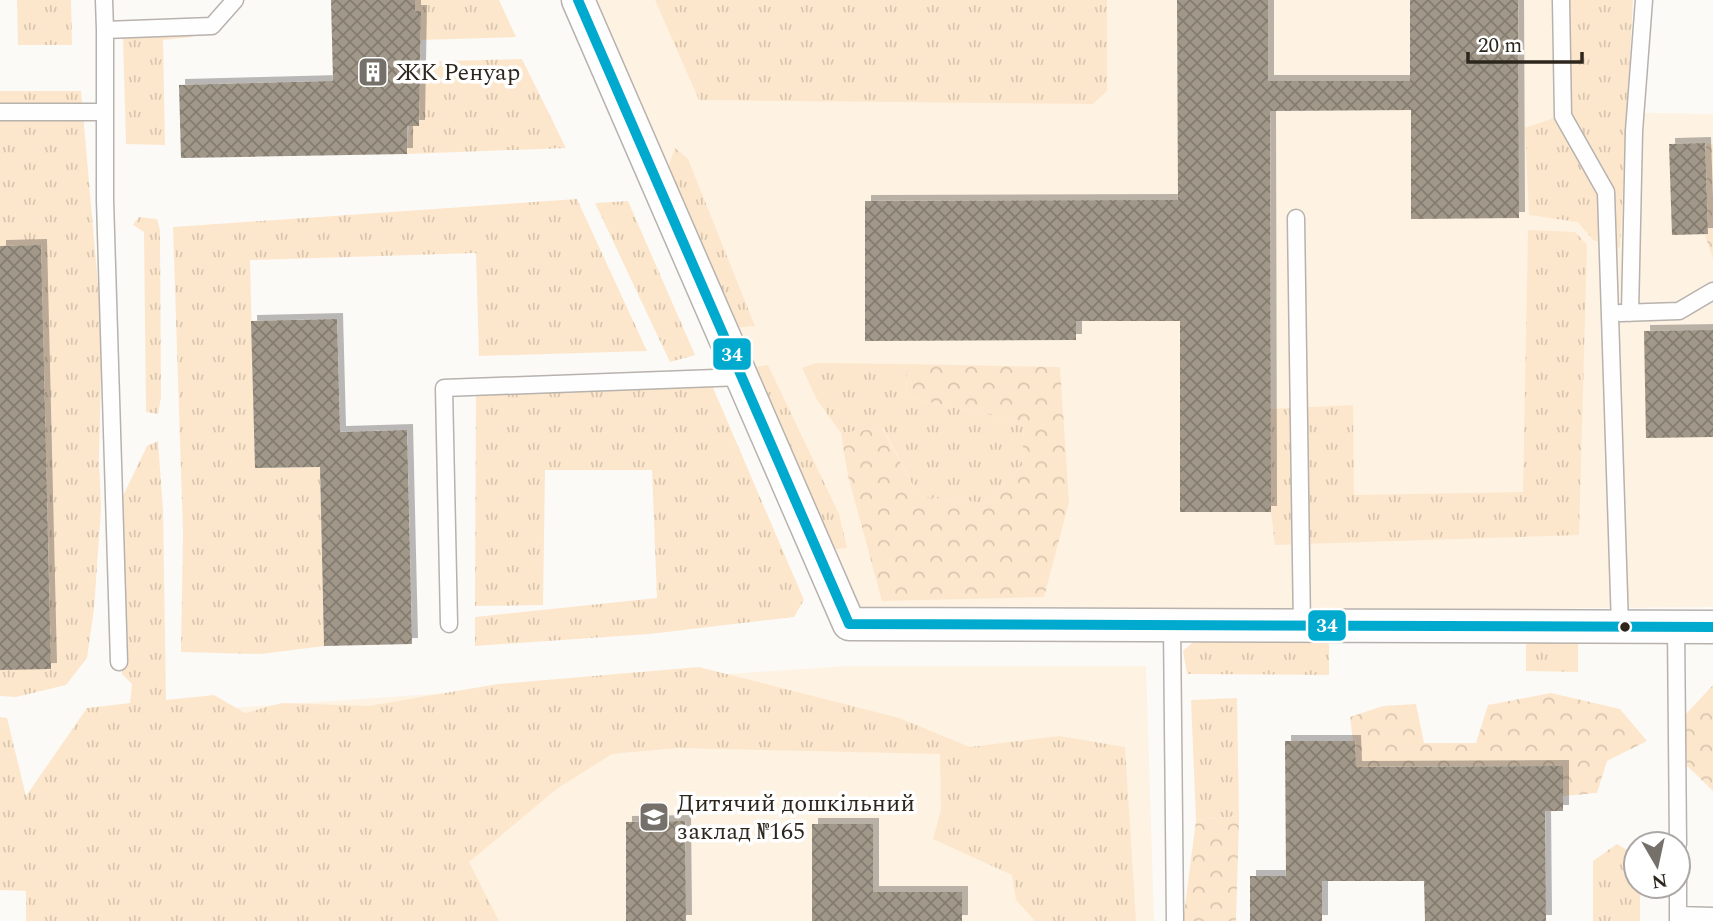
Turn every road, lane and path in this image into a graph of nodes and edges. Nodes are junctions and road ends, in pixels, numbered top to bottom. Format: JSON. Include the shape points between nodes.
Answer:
{"nodes":[{"id":1,"x":104,"y":0,"type":"edge"},
{"id":2,"x":235,"y":0,"type":"edge"},
{"id":3,"x":578,"y":0,"type":"edge"},
{"id":4,"x":1561,"y":0,"type":"edge"},
{"id":5,"x":1644,"y":0,"type":"edge"},
{"id":6,"x":105,"y":30,"type":"junction"},
{"id":7,"x":0,"y":112,"type":"edge"},
{"id":8,"x":105,"y":112,"type":"junction"},
{"id":9,"x":1296,"y":218,"type":"dead end"},
{"id":10,"x":1713,"y":291,"type":"edge"},
{"id":11,"x":1609,"y":313,"type":"junction"},
{"id":12,"x":1630,"y":313,"type":"junction"},
{"id":13,"x":742,"y":377,"type":"junction"},
{"id":14,"x":449,"y":624,"type":"dead end"},
{"id":15,"x":1172,"y":626,"type":"junction"},
{"id":16,"x":1620,"y":626,"type":"junction"},
{"id":17,"x":1302,"y":627,"type":"junction"},
{"id":18,"x":1676,"y":627,"type":"junction"},
{"id":19,"x":1713,"y":627,"type":"edge"},
{"id":20,"x":119,"y":662,"type":"dead end"},
{"id":21,"x":1678,"y":830,"type":"edge"},
{"id":22,"x":1678,"y":900,"type":"edge"},
{"id":23,"x":1713,"y":916,"type":"edge"},
{"id":24,"x":1678,"y":918,"type":"edge"},
{"id":25,"x":1175,"y":921,"type":"edge"}],
"edges":[{"from":1,"to":6,"type":"lane"},
{"from":2,"to":6,"type":"lane","via":[[212,26]]},
{"from":3,"to":13,"type":"street"},
{"from":4,"to":11,"type":"lane","via":[[1563,116],[1606,192]]},
{"from":5,"to":12,"type":"lane","via":[[1634,131]]},
{"from":6,"to":8,"type":"lane"},
{"from":7,"to":8,"type":"lane"},
{"from":8,"to":20,"type":"lane"},
{"from":9,"to":17,"type":"lane"},
{"from":10,"to":12,"type":"lane","via":[[1679,311]]},
{"from":11,"to":12,"type":"lane"},
{"from":11,"to":16,"type":"lane"},
{"from":13,"to":14,"type":"lane","via":[[444,388]]},
{"from":13,"to":15,"type":"street","via":[[849,624]]},
{"from":15,"to":17,"type":"street"},
{"from":15,"to":25,"type":"lane"},
{"from":16,"to":17,"type":"street"},
{"from":16,"to":18,"type":"street"},
{"from":18,"to":19,"type":"street"},
{"from":18,"to":21,"type":"lane"},
{"from":22,"to":24,"type":"lane"},
{"from":23,"to":24,"type":"lane"}]}
